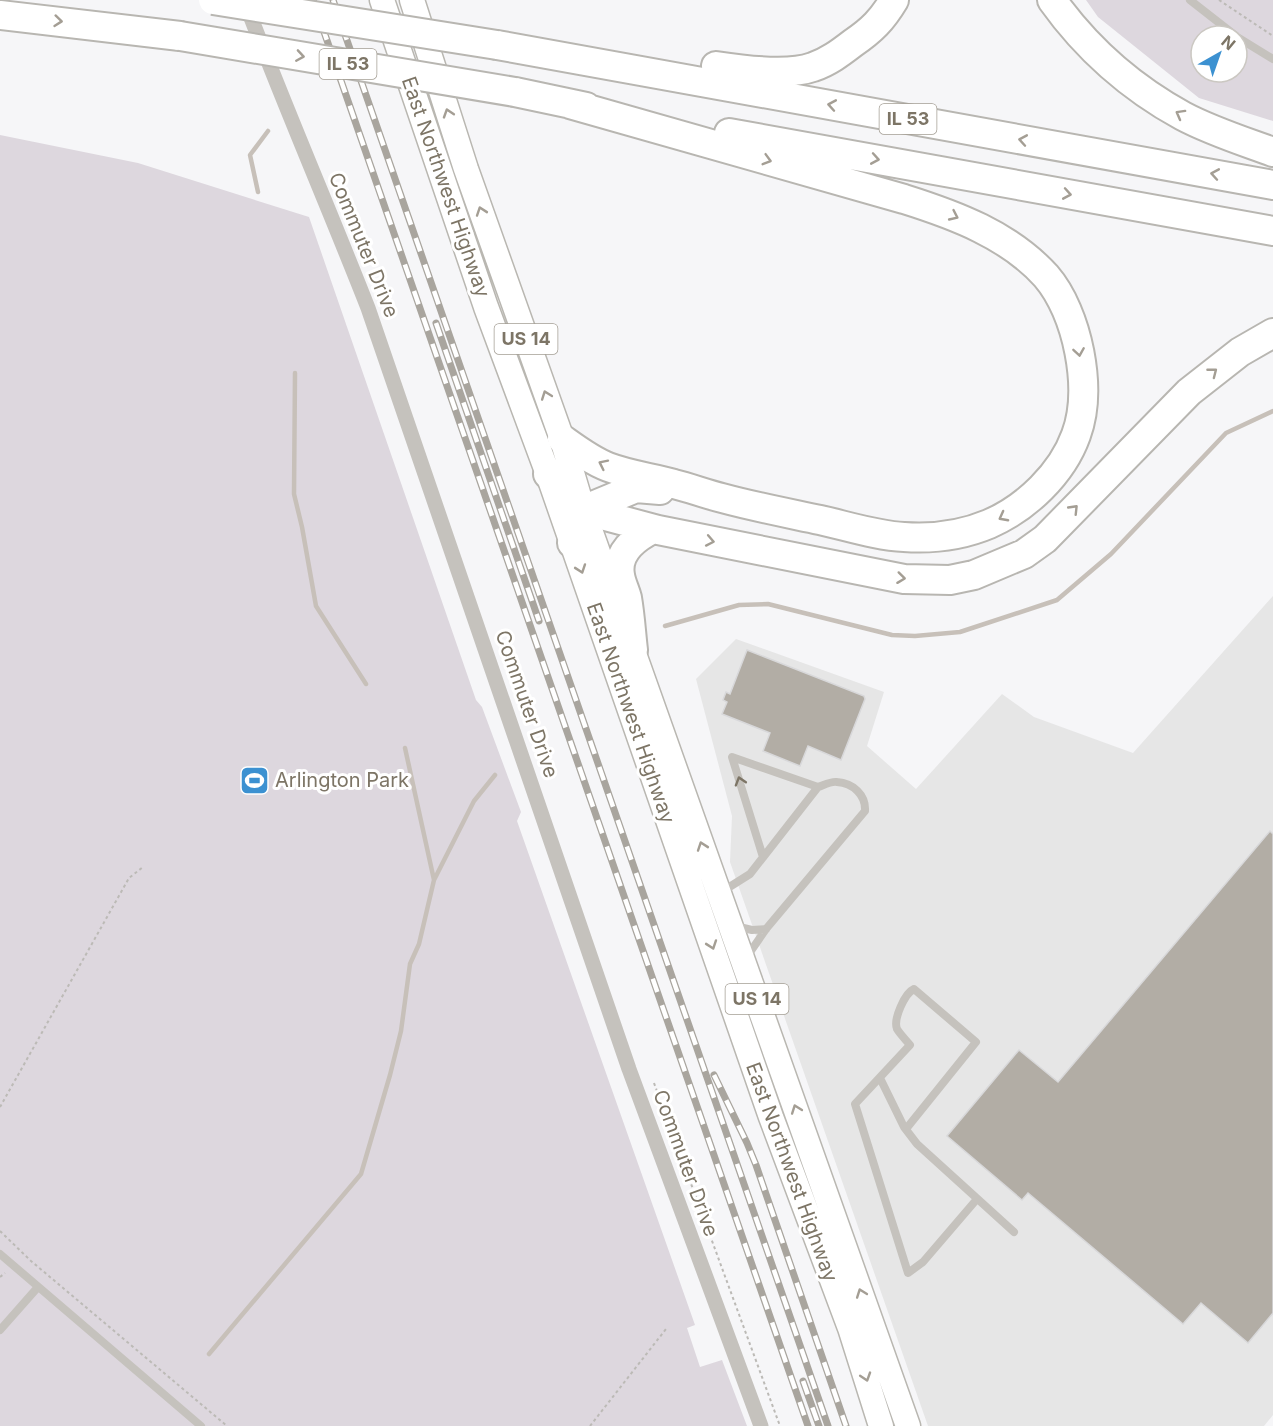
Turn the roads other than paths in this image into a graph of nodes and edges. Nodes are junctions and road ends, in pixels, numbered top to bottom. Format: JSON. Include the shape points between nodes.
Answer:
{"nodes":[{"id":1,"x":213,"y":0,"type":"edge"},
{"id":2,"x":244,"y":0,"type":"edge"},
{"id":3,"x":382,"y":0,"type":"edge"},
{"id":4,"x":412,"y":0,"type":"edge"},
{"id":5,"x":894,"y":0,"type":"edge"},
{"id":6,"x":1052,"y":0,"type":"edge"},
{"id":7,"x":1190,"y":0,"type":"edge"},
{"id":8,"x":0,"y":15,"type":"edge"},
{"id":9,"x":1221,"y":24,"type":"edge"},
{"id":10,"x":1249,"y":44,"type":"edge"},
{"id":11,"x":544,"y":54,"type":"junction"},
{"id":12,"x":1273,"y":59,"type":"edge"},
{"id":13,"x":570,"y":104,"type":"junction"},
{"id":14,"x":1273,"y":152,"type":"edge"},
{"id":15,"x":1273,"y":185,"type":"edge"},
{"id":16,"x":1273,"y":231,"type":"edge"},
{"id":17,"x":1273,"y":333,"type":"edge"},
{"id":18,"x":562,"y":439,"type":"junction"},
{"id":19,"x":548,"y":474,"type":"junction"},
{"id":20,"x":719,"y":497,"type":"junction"},
{"id":21,"x":583,"y":510,"type":"junction"},
{"id":22,"x":653,"y":529,"type":"junction"},
{"id":23,"x":572,"y":543,"type":"junction"},
{"id":24,"x":633,"y":650,"type":"junction"},
{"id":25,"x":818,"y":787,"type":"junction"},
{"id":26,"x":763,"y":856,"type":"junction"},
{"id":27,"x":693,"y":890,"type":"junction"},
{"id":28,"x":718,"y":892,"type":"junction"},
{"id":29,"x":730,"y":924,"type":"junction"},
{"id":30,"x":766,"y":929,"type":"junction"},
{"id":31,"x":744,"y":962,"type":"junction"},
{"id":32,"x":880,"y":1078,"type":"junction"},
{"id":33,"x":906,"y":1129,"type":"junction"},
{"id":34,"x":977,"y":1199,"type":"junction"},
{"id":35,"x":1014,"y":1232,"type":"dead end"},
{"id":36,"x":0,"y":1254,"type":"edge"},
{"id":37,"x":38,"y":1287,"type":"junction"},
{"id":38,"x":0,"y":1330,"type":"edge"},
{"id":39,"x":201,"y":1426,"type":"edge"},
{"id":40,"x":761,"y":1426,"type":"edge"},
{"id":41,"x":881,"y":1426,"type":"edge"},
{"id":42,"x":908,"y":1426,"type":"edge"}],
"edges":[{"from":1,"to":11,"type":"highway","number":"IL 53","bridge":true},
{"from":2,"to":40,"type":"street","name":"Commuter Drive","via":[[369,308],[629,1069]]},
{"from":3,"to":19,"type":"main road","name":"East Northwest Highway","number":"US 14","via":[[486,307]]},
{"from":18,"to":4,"type":"main road","name":"East Northwest Highway","number":"US 14","one_way":true,"via":[[466,169]]},
{"from":5,"to":11,"type":"highway","via":[[883,19],[860,39],[811,68],[747,71],[628,53]]},
{"from":14,"to":6,"type":"highway","one_way":true,"via":[[1184,117],[1148,94],[1082,39]]},
{"from":7,"to":9,"type":"lane"},
{"from":8,"to":13,"type":"highway","number":"IL 53","one_way":true,"bridge":true,"via":[[180,36]]},
{"from":10,"to":12,"type":"lane"},
{"from":15,"to":11,"type":"highway","number":"IL 53","one_way":true},
{"from":13,"to":16,"type":"highway","number":"IL 53","one_way":true},
{"from":13,"to":20,"type":"highway","one_way":true,"via":[[945,212],[1015,248],[1046,277],[1072,324],[1080,348],[1082,378],[1076,435],[1049,480],[1008,515],[987,525],[934,538],[902,537]]},
{"from":22,"to":17,"type":"highway","one_way":true,"via":[[904,579],[950,580],[974,575],[1024,554],[1045,539],[1189,392],[1240,352]]},
{"from":20,"to":18,"type":"highway","one_way":true,"via":[[607,467]]},
{"from":18,"to":21,"type":"main road","name":"East Northwest Highway","number":"US 14"},
{"from":19,"to":21,"type":"highway"},
{"from":19,"to":23,"type":"main road","name":"East Northwest Highway","number":"US 14"},
{"from":20,"to":21,"type":"highway","via":[[636,488]]},
{"from":21,"to":22,"type":"highway"},
{"from":21,"to":23,"type":"highway","via":[[575,521]]},
{"from":21,"to":24,"type":"main road","name":"East Northwest Highway","number":"US 14"},
{"from":22,"to":24,"type":"highway","via":[[630,544],[621,559],[619,574],[627,598]]},
{"from":23,"to":27,"type":"main road","name":"East Northwest Highway","number":"US 14","one_way":true},
{"from":28,"to":24,"type":"main road","name":"East Northwest Highway","number":"US 14","one_way":true},
{"from":25,"to":26,"type":"lane"},
{"from":26,"to":25,"type":"lane","one_way":true,"via":[[732,757]]},
{"from":25,"to":30,"type":"lane","via":[[836,781],[850,785],[861,794],[865,811]]},
{"from":26,"to":28,"type":"lane","via":[[750,874]]},
{"from":27,"to":28,"type":"main road"},
{"from":27,"to":41,"type":"main road","name":"East Northwest Highway","number":"US 14","one_way":true,"via":[[771,1117],[850,1328]]},
{"from":28,"to":29,"type":"main road","name":"East Northwest Highway","number":"US 14"},
{"from":29,"to":30,"type":"lane","via":[[741,929]]},
{"from":29,"to":31,"type":"main road","name":"East Northwest Highway","number":"US 14"},
{"from":30,"to":31,"type":"lane"},
{"from":42,"to":31,"type":"main road","name":"East Northwest Highway","number":"US 14","one_way":true},
{"from":32,"to":33,"type":"lane"},
{"from":32,"to":33,"type":"lane","via":[[910,1045],[896,1022],[908,991],[914,989],[976,1042]]},
{"from":32,"to":34,"type":"lane","via":[[855,1104],[908,1273],[923,1262]]},
{"from":33,"to":34,"type":"lane"},
{"from":34,"to":35,"type":"lane"},
{"from":36,"to":37,"type":"lane"},
{"from":37,"to":38,"type":"lane"},
{"from":37,"to":39,"type":"lane"}]}
